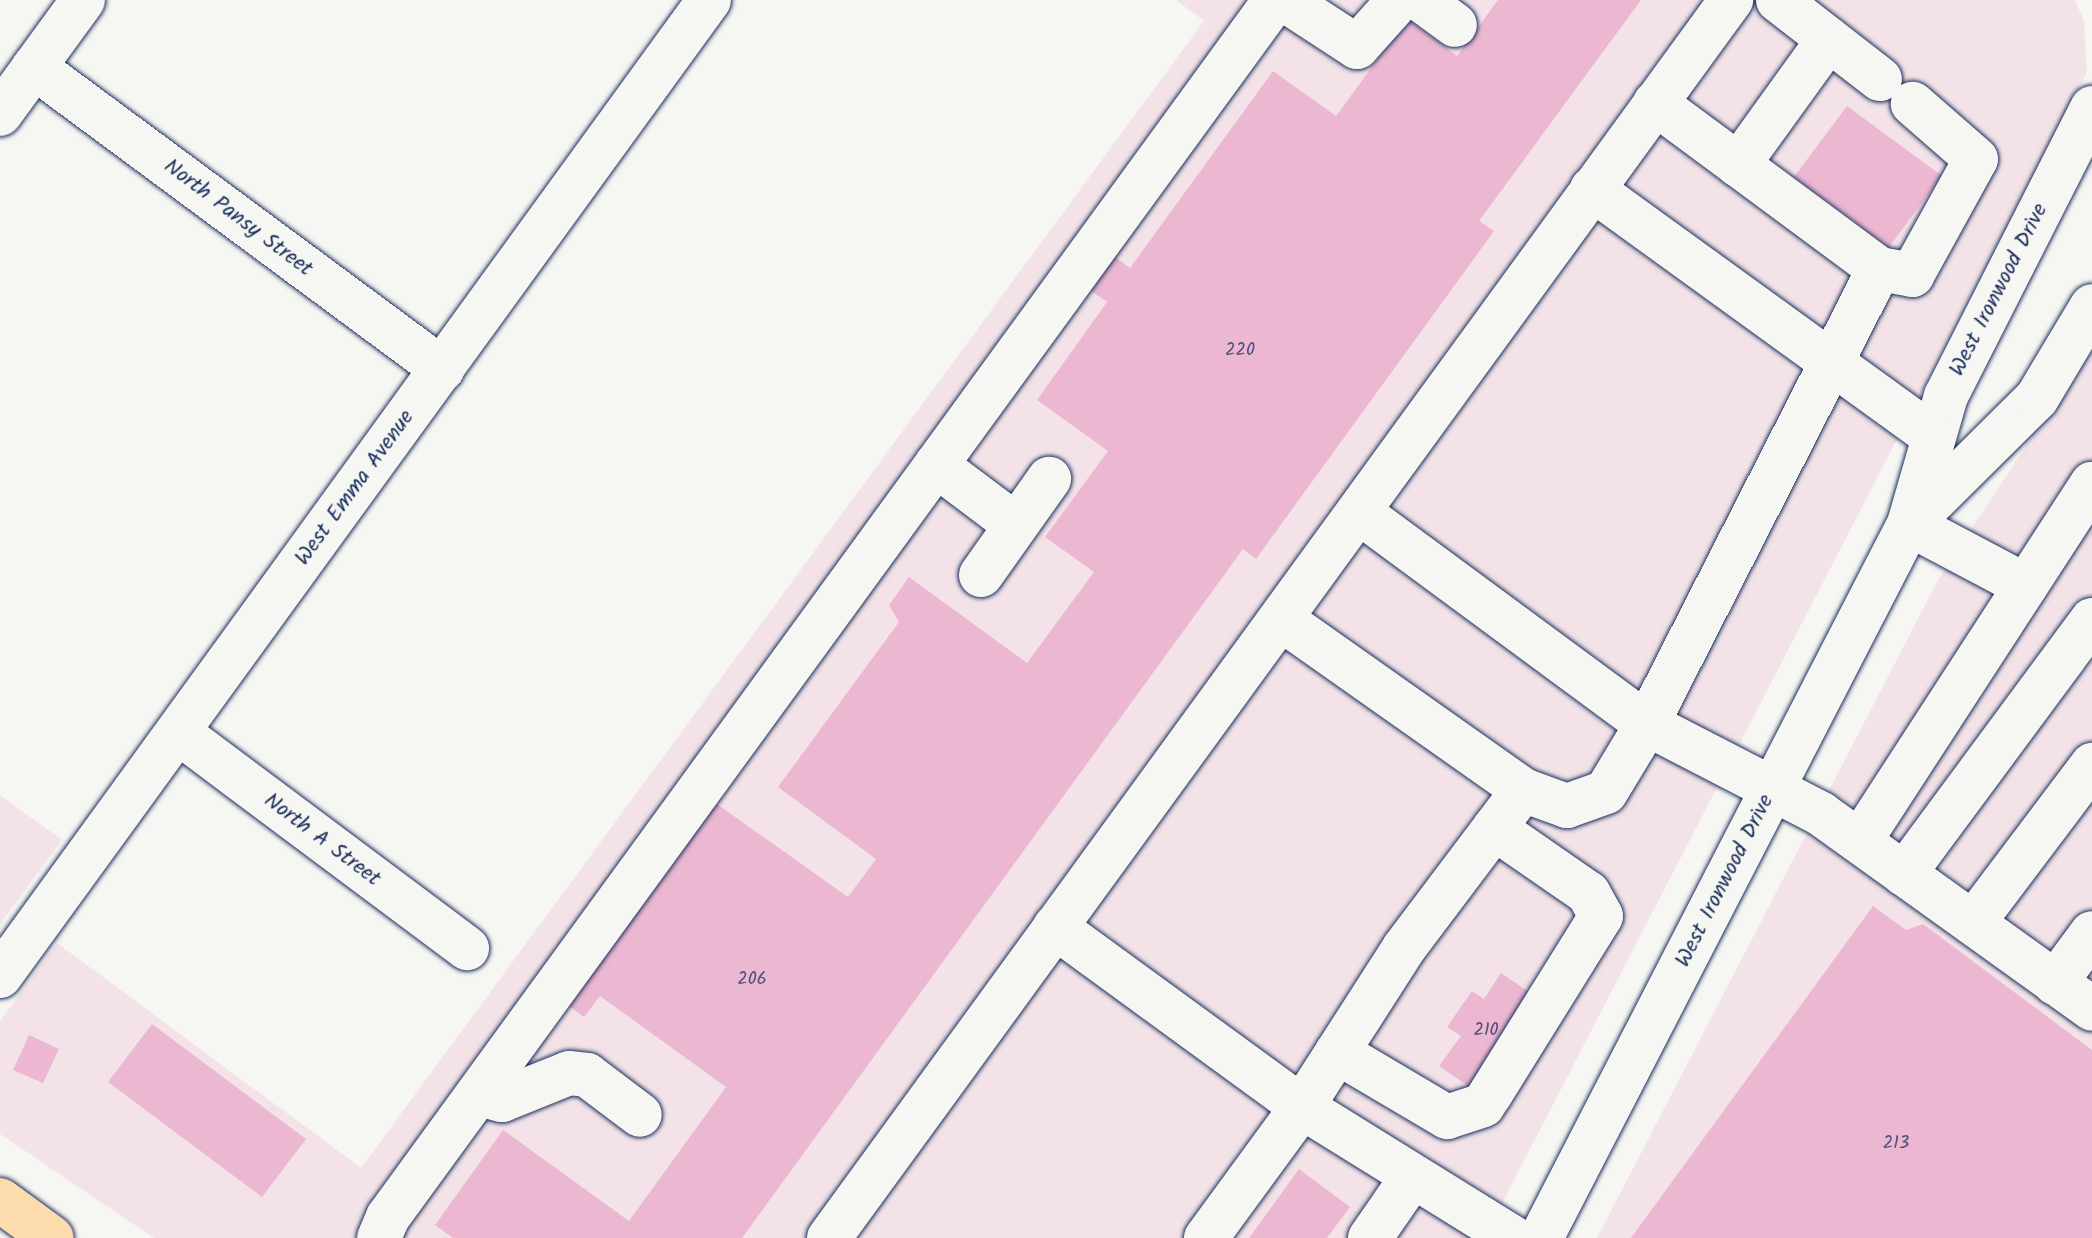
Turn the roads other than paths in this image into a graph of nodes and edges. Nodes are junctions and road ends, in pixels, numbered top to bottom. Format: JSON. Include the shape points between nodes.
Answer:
{"nodes":[{"id":1,"x":83,"y":0,"type":"edge"},
{"id":2,"x":709,"y":0,"type":"edge"},
{"id":3,"x":1275,"y":0,"type":"edge"},
{"id":4,"x":1285,"y":0,"type":"edge"},
{"id":5,"x":1399,"y":0,"type":"edge"},
{"id":6,"x":1421,"y":0,"type":"edge"},
{"id":7,"x":1731,"y":0,"type":"edge"},
{"id":8,"x":1778,"y":0,"type":"edge"},
{"id":9,"x":1455,"y":25,"type":"dead end"},
{"id":10,"x":1829,"y":39,"type":"junction"},
{"id":11,"x":34,"y":67,"type":"junction"},
{"id":12,"x":1655,"y":103,"type":"junction"},
{"id":13,"x":2092,"y":108,"type":"edge"},
{"id":14,"x":0,"y":114,"type":"edge"},
{"id":15,"x":1738,"y":165,"type":"junction"},
{"id":16,"x":1592,"y":189,"type":"junction"},
{"id":17,"x":1896,"y":272,"type":"junction"},
{"id":18,"x":2092,"y":306,"type":"edge"},
{"id":19,"x":1834,"y":360,"type":"junction"},
{"id":20,"x":442,"y":369,"type":"junction"},
{"id":21,"x":1934,"y":437,"type":"junction"},
{"id":22,"x":936,"y":465,"type":"junction"},
{"id":23,"x":1049,"y":479,"type":"dead end"},
{"id":24,"x":2092,"y":484,"type":"edge"},
{"id":25,"x":1359,"y":512,"type":"junction"},
{"id":26,"x":1909,"y":524,"type":"junction"},
{"id":27,"x":1016,"y":525,"type":"junction"},
{"id":28,"x":2080,"y":529,"type":"edge"},
{"id":29,"x":981,"y":575,"type":"dead end"},
{"id":30,"x":2026,"y":586,"type":"junction"},
{"id":31,"x":1281,"y":619,"type":"junction"},
{"id":32,"x":2092,"y":620,"type":"edge"},
{"id":33,"x":1647,"y":724,"type":"junction"},
{"id":34,"x":178,"y":732,"type":"junction"},
{"id":35,"x":2092,"y":765,"type":"edge"},
{"id":36,"x":1523,"y":790,"type":"junction"},
{"id":37,"x":1770,"y":793,"type":"junction"},
{"id":38,"x":1494,"y":828,"type":"junction"},
{"id":39,"x":1860,"y":841,"type":"junction"},
{"id":40,"x":1904,"y":874,"type":"junction"},
{"id":41,"x":1973,"y":923,"type":"junction"},
{"id":42,"x":1055,"y":927,"type":"junction"},
{"id":43,"x":2092,"y":933,"type":"edge"},
{"id":44,"x":467,"y":948,"type":"dead end"},
{"id":45,"x":0,"y":976,"type":"edge"},
{"id":46,"x":2055,"y":983,"type":"junction"},
{"id":47,"x":2092,"y":1009,"type":"edge"},
{"id":48,"x":1337,"y":1052,"type":"junction"},
{"id":49,"x":478,"y":1094,"type":"junction"},
{"id":50,"x":1302,"y":1107,"type":"junction"},
{"id":51,"x":640,"y":1115,"type":"dead end"},
{"id":52,"x":1413,"y":1176,"type":"junction"},
{"id":53,"x":0,"y":1200,"type":"edge"},
{"id":54,"x":52,"y":1238,"type":"edge"},
{"id":55,"x":379,"y":1238,"type":"edge"},
{"id":56,"x":829,"y":1238,"type":"edge"},
{"id":57,"x":1206,"y":1238,"type":"edge"},
{"id":58,"x":1370,"y":1238,"type":"edge"},
{"id":59,"x":1513,"y":1238,"type":"edge"},
{"id":60,"x":1541,"y":1238,"type":"edge"}],
"edges":[{"from":1,"to":11,"type":"street"},
{"from":2,"to":20,"type":"street","name":"West Emma Avenue"},
{"from":3,"to":22,"type":"street"},
{"from":4,"to":5,"type":"street","via":[[1357,47]]},
{"from":6,"to":9,"type":"street"},
{"from":7,"to":12,"type":"street"},
{"from":8,"to":10,"type":"street"},
{"from":10,"to":15,"type":"street"},
{"from":10,"to":17,"type":"street","via":[[1976,159]]},
{"from":11,"to":14,"type":"street"},
{"from":11,"to":20,"type":"street","name":"North Pansy Street"},
{"from":12,"to":15,"type":"street"},
{"from":12,"to":16,"type":"street"},
{"from":13,"to":21,"type":"street","name":"West Ironwood Drive","via":[[1946,396]]},
{"from":15,"to":17,"type":"street"},
{"from":16,"to":19,"type":"street"},
{"from":16,"to":25,"type":"street"},
{"from":17,"to":19,"type":"street"},
{"from":18,"to":26,"type":"street","name":"West Ironwood Drive","via":[[2037,398]]},
{"from":19,"to":21,"type":"street"},
{"from":19,"to":33,"type":"street"},
{"from":20,"to":34,"type":"street","name":"West Emma Avenue"},
{"from":21,"to":26,"type":"street","name":"West Ironwood Drive"},
{"from":22,"to":27,"type":"street"},
{"from":22,"to":49,"type":"street"},
{"from":23,"to":27,"type":"street"},
{"from":24,"to":28,"type":"street"},
{"from":25,"to":31,"type":"street"},
{"from":25,"to":33,"type":"street"},
{"from":26,"to":30,"type":"street"},
{"from":26,"to":37,"type":"street","name":"West Ironwood Drive"},
{"from":27,"to":29,"type":"street"},
{"from":28,"to":30,"type":"street"},
{"from":30,"to":39,"type":"street"},
{"from":31,"to":36,"type":"street"},
{"from":31,"to":42,"type":"street"},
{"from":32,"to":40,"type":"street"},
{"from":33,"to":36,"type":"street","via":[[1606,792],[1589,802],[1567,806]]},
{"from":33,"to":37,"type":"street"},
{"from":34,"to":44,"type":"street","name":"North A Street"},
{"from":34,"to":45,"type":"street","name":"West Emma Avenue"},
{"from":35,"to":41,"type":"street"},
{"from":36,"to":38,"type":"street"},
{"from":37,"to":39,"type":"street","via":[[1821,814]]},
{"from":37,"to":60,"type":"street","name":"West Ironwood Drive"},
{"from":38,"to":48,"type":"street","via":[[1404,948]]},
{"from":38,"to":48,"type":"street","via":[[1600,906],[1593,936],[1491,1093],[1467,1113],[1447,1117],[1430,1112]]},
{"from":39,"to":40,"type":"street"},
{"from":40,"to":41,"type":"street"},
{"from":41,"to":46,"type":"street"},
{"from":42,"to":50,"type":"street"},
{"from":42,"to":56,"type":"street"},
{"from":43,"to":46,"type":"street"},
{"from":46,"to":47,"type":"street"},
{"from":48,"to":50,"type":"street"},
{"from":49,"to":51,"type":"street","via":[[502,1100],[569,1073],[587,1075]]},
{"from":49,"to":55,"type":"street"},
{"from":50,"to":52,"type":"street"},
{"from":50,"to":57,"type":"street"},
{"from":52,"to":58,"type":"street"},
{"from":52,"to":59,"type":"street"},
{"from":53,"to":54,"type":"main road"}]}
